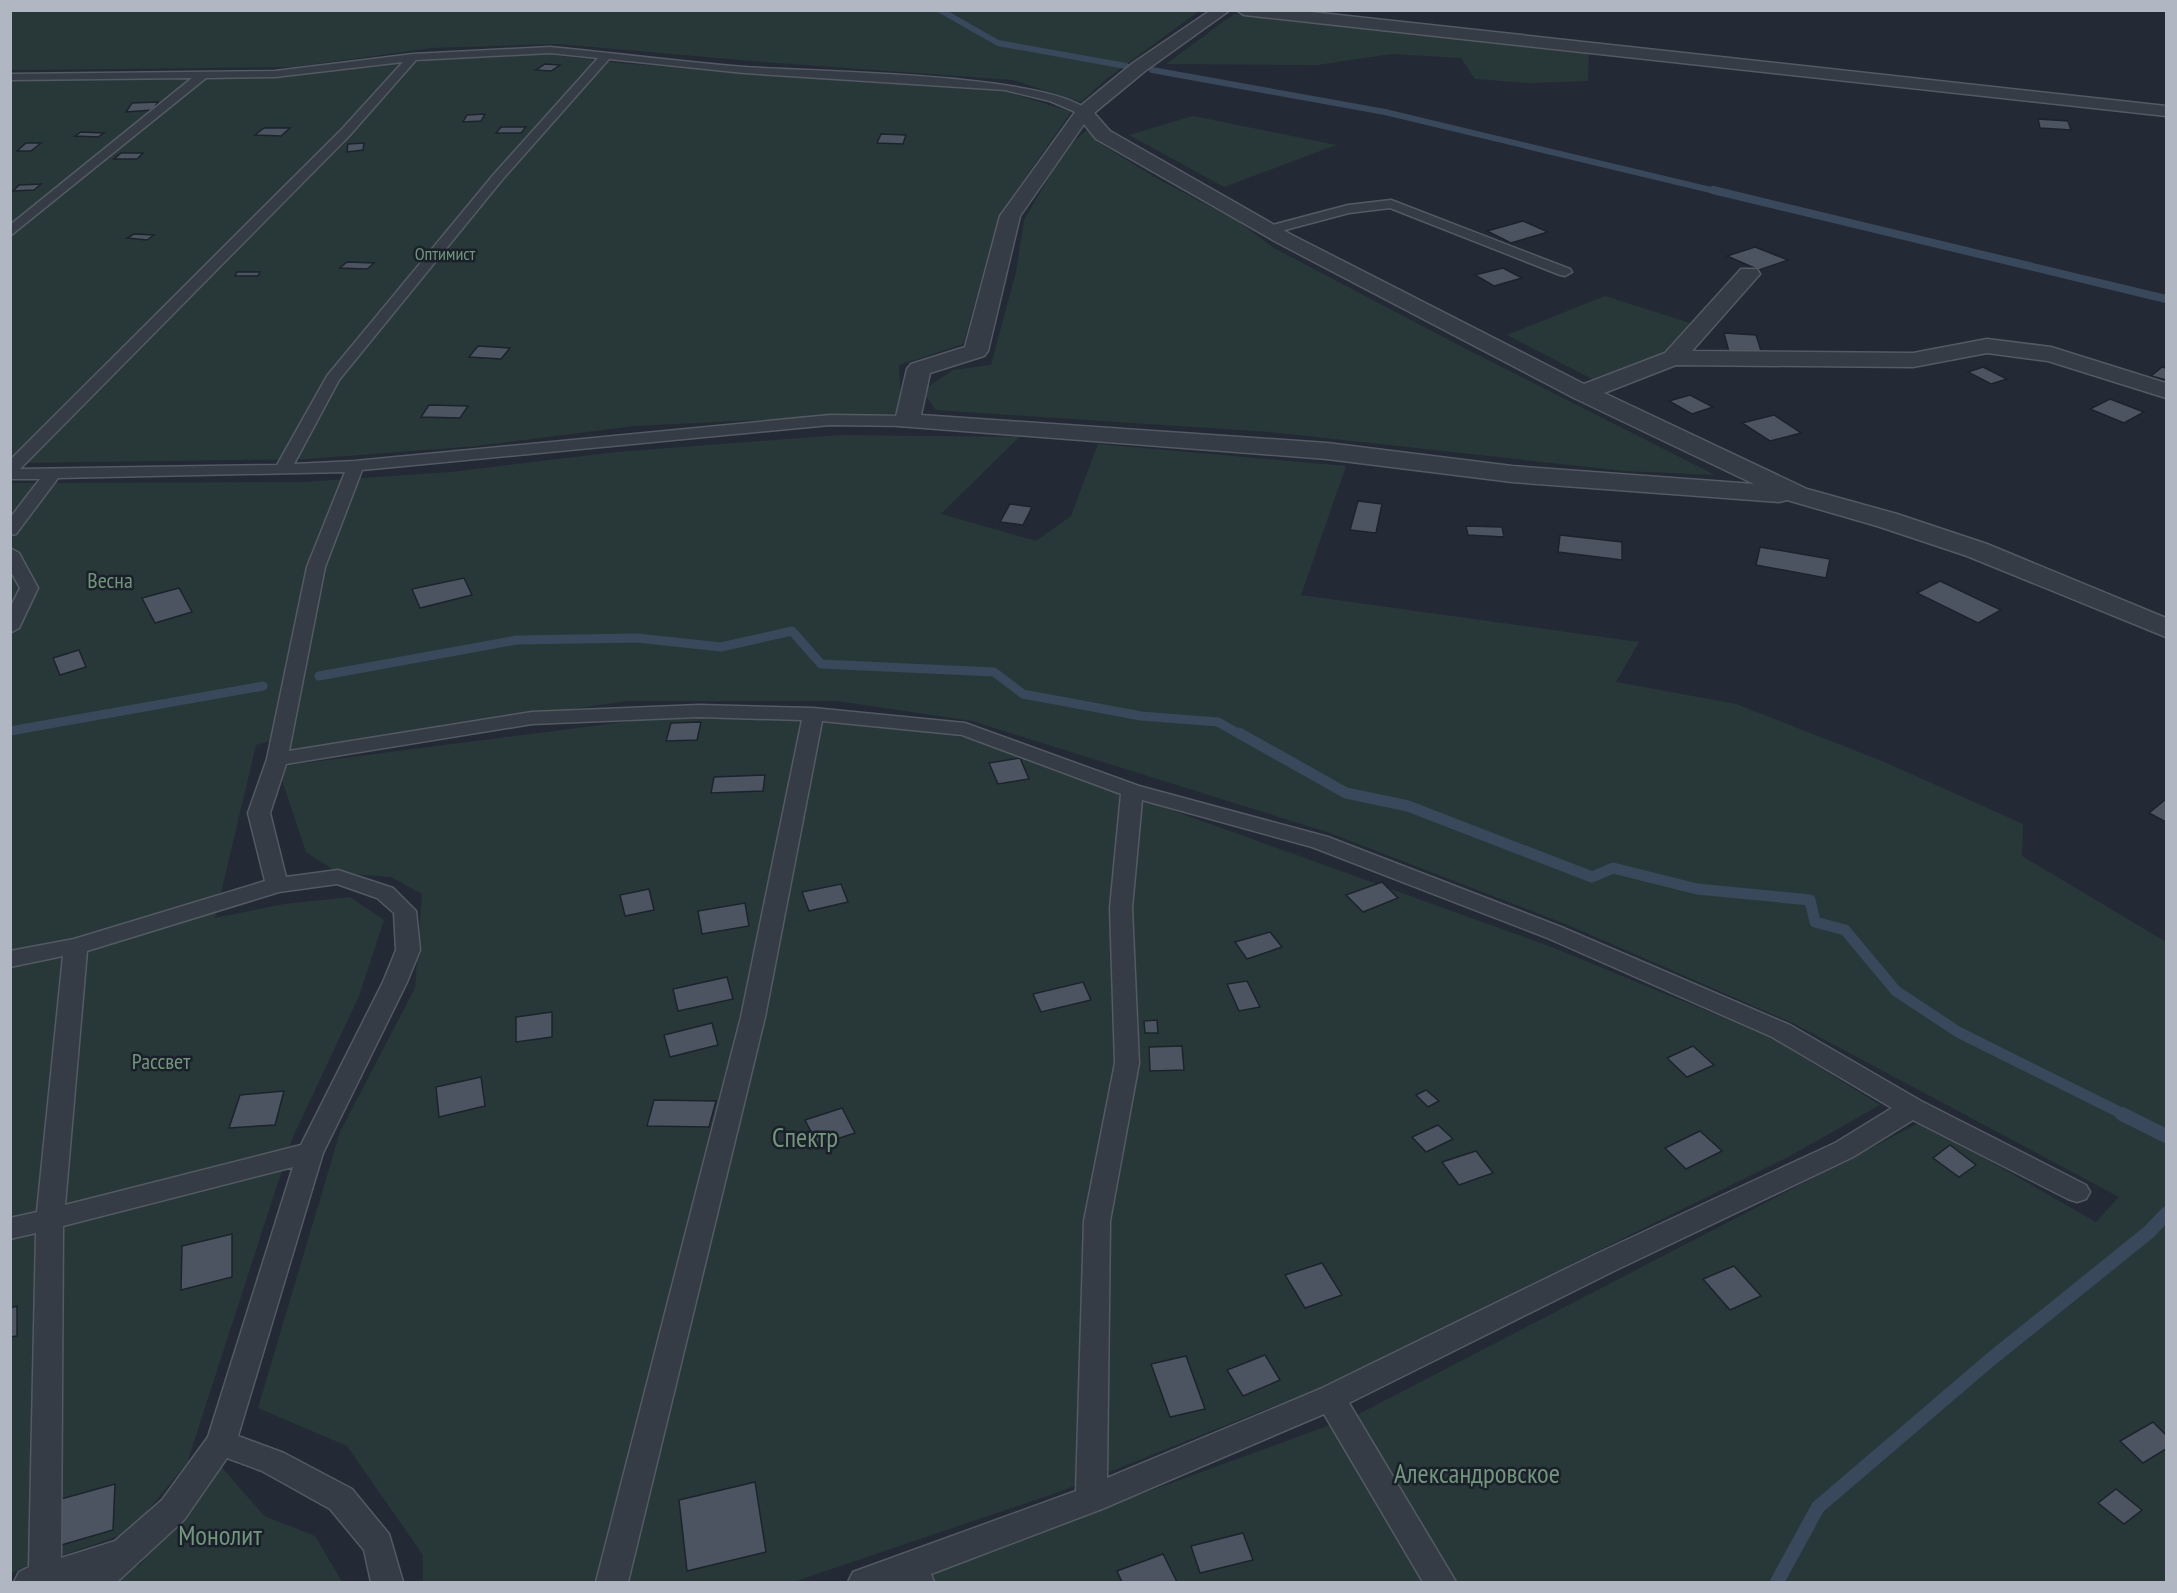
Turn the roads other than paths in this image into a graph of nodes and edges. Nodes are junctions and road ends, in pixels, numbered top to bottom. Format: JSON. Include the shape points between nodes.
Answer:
{"nodes":[{"id":1,"x":1222,"y":10,"type":"edge"},
{"id":2,"x":1244,"y":10,"type":"edge"},
{"id":3,"x":606,"y":56,"type":"junction"},
{"id":4,"x":413,"y":57,"type":"junction"},
{"id":5,"x":203,"y":75,"type":"junction"},
{"id":6,"x":10,"y":77,"type":"edge"},
{"id":7,"x":2166,"y":111,"type":"edge"},
{"id":8,"x":1084,"y":112,"type":"junction"},
{"id":9,"x":1270,"y":230,"type":"junction"},
{"id":10,"x":10,"y":232,"type":"edge"},
{"id":11,"x":1565,"y":272,"type":"dead end"},
{"id":12,"x":1749,"y":274,"type":"dead end"},
{"id":13,"x":1673,"y":358,"type":"junction"},
{"id":14,"x":2166,"y":391,"type":"edge"},
{"id":15,"x":1583,"y":393,"type":"junction"},
{"id":16,"x":907,"y":421,"type":"junction"},
{"id":17,"x":355,"y":466,"type":"junction"},
{"id":18,"x":283,"y":470,"type":"junction"},
{"id":19,"x":10,"y":472,"type":"edge"},
{"id":20,"x":53,"y":473,"type":"junction"},
{"id":21,"x":1798,"y":495,"type":"junction"},
{"id":22,"x":10,"y":530,"type":"edge"},
{"id":23,"x":10,"y":554,"type":"edge"},
{"id":24,"x":10,"y":628,"type":"edge"},
{"id":25,"x":2166,"y":628,"type":"edge"},
{"id":26,"x":813,"y":714,"type":"junction"},
{"id":27,"x":277,"y":759,"type":"junction"},
{"id":28,"x":1132,"y":791,"type":"junction"},
{"id":29,"x":276,"y":885,"type":"junction"},
{"id":30,"x":76,"y":946,"type":"junction"},
{"id":31,"x":10,"y":959,"type":"edge"},
{"id":32,"x":1912,"y":1108,"type":"junction"},
{"id":33,"x":310,"y":1153,"type":"junction"},
{"id":34,"x":2077,"y":1192,"type":"dead end"},
{"id":35,"x":50,"y":1219,"type":"junction"},
{"id":36,"x":10,"y":1229,"type":"edge"},
{"id":37,"x":1330,"y":1398,"type":"junction"},
{"id":38,"x":221,"y":1443,"type":"junction"},
{"id":39,"x":1091,"y":1499,"type":"junction"},
{"id":40,"x":125,"y":1552,"type":"junction"},
{"id":41,"x":916,"y":1574,"type":"edge"},
{"id":42,"x":38,"y":1579,"type":"edge"},
{"id":43,"x":96,"y":1582,"type":"edge"},
{"id":44,"x":387,"y":1582,"type":"edge"},
{"id":45,"x":612,"y":1582,"type":"edge"},
{"id":46,"x":864,"y":1582,"type":"edge"},
{"id":47,"x":1440,"y":1582,"type":"edge"}],
"edges":[{"from":1,"to":8,"type":"street","via":[[1139,67]]},
{"from":2,"to":7,"type":"street"},
{"from":3,"to":4,"type":"lane","via":[[550,51]]},
{"from":3,"to":8,"type":"lane","via":[[744,70],[1005,87],[1054,98]]},
{"from":3,"to":18,"type":"lane","via":[[498,177],[332,379]]},
{"from":4,"to":5,"type":"lane","via":[[275,74]]},
{"from":4,"to":19,"type":"lane","via":[[346,132]]},
{"from":5,"to":6,"type":"lane"},
{"from":5,"to":10,"type":"lane"},
{"from":8,"to":9,"type":"street","via":[[1103,135]]},
{"from":8,"to":16,"type":"street","via":[[1010,216],[976,351],[919,369]]},
{"from":9,"to":11,"type":"lane","via":[[1348,209],[1391,204]]},
{"from":9,"to":15,"type":"street"},
{"from":12,"to":13,"type":"street"},
{"from":13,"to":14,"type":"street","via":[[1913,360],[1987,346],[2051,354]]},
{"from":13,"to":15,"type":"street"},
{"from":15,"to":21,"type":"street"},
{"from":16,"to":17,"type":"lane","via":[[830,420]]},
{"from":16,"to":21,"type":"street","via":[[1327,451],[1512,474]]},
{"from":17,"to":18,"type":"lane"},
{"from":17,"to":27,"type":"lane","via":[[316,567]]},
{"from":18,"to":20,"type":"lane"},
{"from":19,"to":20,"type":"lane"},
{"from":20,"to":22,"type":"lane"},
{"from":21,"to":25,"type":"street","via":[[1977,550]]},
{"from":23,"to":24,"type":"lane","via":[[29,588]]},
{"from":26,"to":27,"type":"lane","via":[[699,711],[532,718]]},
{"from":26,"to":28,"type":"lane","via":[[965,729]]},
{"from":26,"to":45,"type":"lane","via":[[753,1017]]},
{"from":27,"to":29,"type":"lane","via":[[259,813]]},
{"from":28,"to":32,"type":"lane","via":[[1320,842],[1553,932],[1781,1031]]},
{"from":28,"to":39,"type":"lane","via":[[1121,908],[1127,1063],[1097,1221]]},
{"from":29,"to":30,"type":"lane"},
{"from":29,"to":33,"type":"lane","via":[[338,877],[385,893],[405,911],[408,950]]},
{"from":30,"to":31,"type":"lane"},
{"from":30,"to":35,"type":"lane"},
{"from":32,"to":34,"type":"lane"},
{"from":32,"to":37,"type":"lane","via":[[1844,1150]]},
{"from":33,"to":35,"type":"lane"},
{"from":33,"to":38,"type":"lane"},
{"from":35,"to":36,"type":"lane"},
{"from":35,"to":42,"type":"lane"},
{"from":37,"to":39,"type":"lane"},
{"from":37,"to":47,"type":"lane"},
{"from":38,"to":40,"type":"lane","via":[[173,1510]]},
{"from":38,"to":44,"type":"lane","via":[[273,1462],[341,1499],[378,1545]]},
{"from":39,"to":41,"type":"lane"},
{"from":40,"to":42,"type":"lane"},
{"from":40,"to":43,"type":"lane"},
{"from":41,"to":46,"type":"lane"}]}
